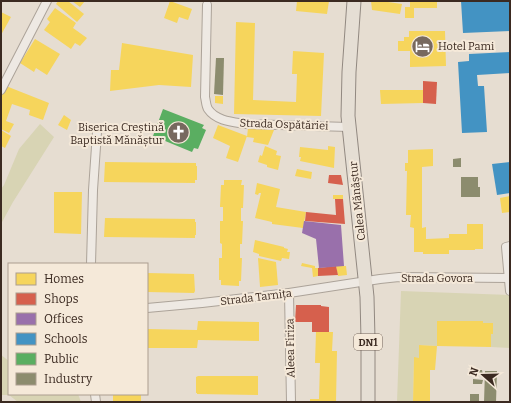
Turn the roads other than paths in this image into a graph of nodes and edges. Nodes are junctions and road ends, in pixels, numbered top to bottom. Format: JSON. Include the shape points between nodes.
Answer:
{"nodes":[{"id":1,"x":48,"y":1,"type":"edge"},
{"id":2,"x":354,"y":1,"type":"edge"},
{"id":3,"x":207,"y":5,"type":"dead end"},
{"id":4,"x":1,"y":90,"type":"edge"},
{"id":5,"x":349,"y":127,"type":"junction"},
{"id":6,"x":96,"y":132,"type":"dead end"},
{"id":7,"x":510,"y":246,"type":"edge"},
{"id":8,"x":91,"y":263,"type":"edge"},
{"id":9,"x":509,"y":278,"type":"edge"},
{"id":10,"x":365,"y":282,"type":"junction"},
{"id":11,"x":510,"y":291,"type":"edge"},
{"id":12,"x":289,"y":293,"type":"junction"},
{"id":13,"x":148,"y":308,"type":"edge"},
{"id":14,"x":291,"y":402,"type":"edge"},
{"id":15,"x":368,"y":402,"type":"edge"}],
"edges":[{"from":1,"to":4,"type":"street"},
{"from":2,"to":5,"type":"main road","name":"Calea Mănăștur","number":"DN1","via":[[349,72]]},
{"from":3,"to":5,"type":"street","name":"Strada Ospătăriei","via":[[205,97],[207,108],[215,116],[245,124]]},
{"from":5,"to":10,"type":"main road","name":"Calea Mănăștur","number":"DN1"},
{"from":6,"to":8,"type":"street"},
{"from":7,"to":9,"type":"street","via":[[506,247]]},
{"from":9,"to":10,"type":"street","name":"Strada Govora","via":[[399,277]]},
{"from":9,"to":11,"type":"street"},
{"from":10,"to":12,"type":"street","name":"Strada Tarnița"},
{"from":10,"to":15,"type":"main road","name":"Calea Mănăștur","number":"DN1"},
{"from":12,"to":13,"type":"street","name":"Strada Tarnița"},
{"from":12,"to":14,"type":"street","name":"Aleea Firiza"}]}
